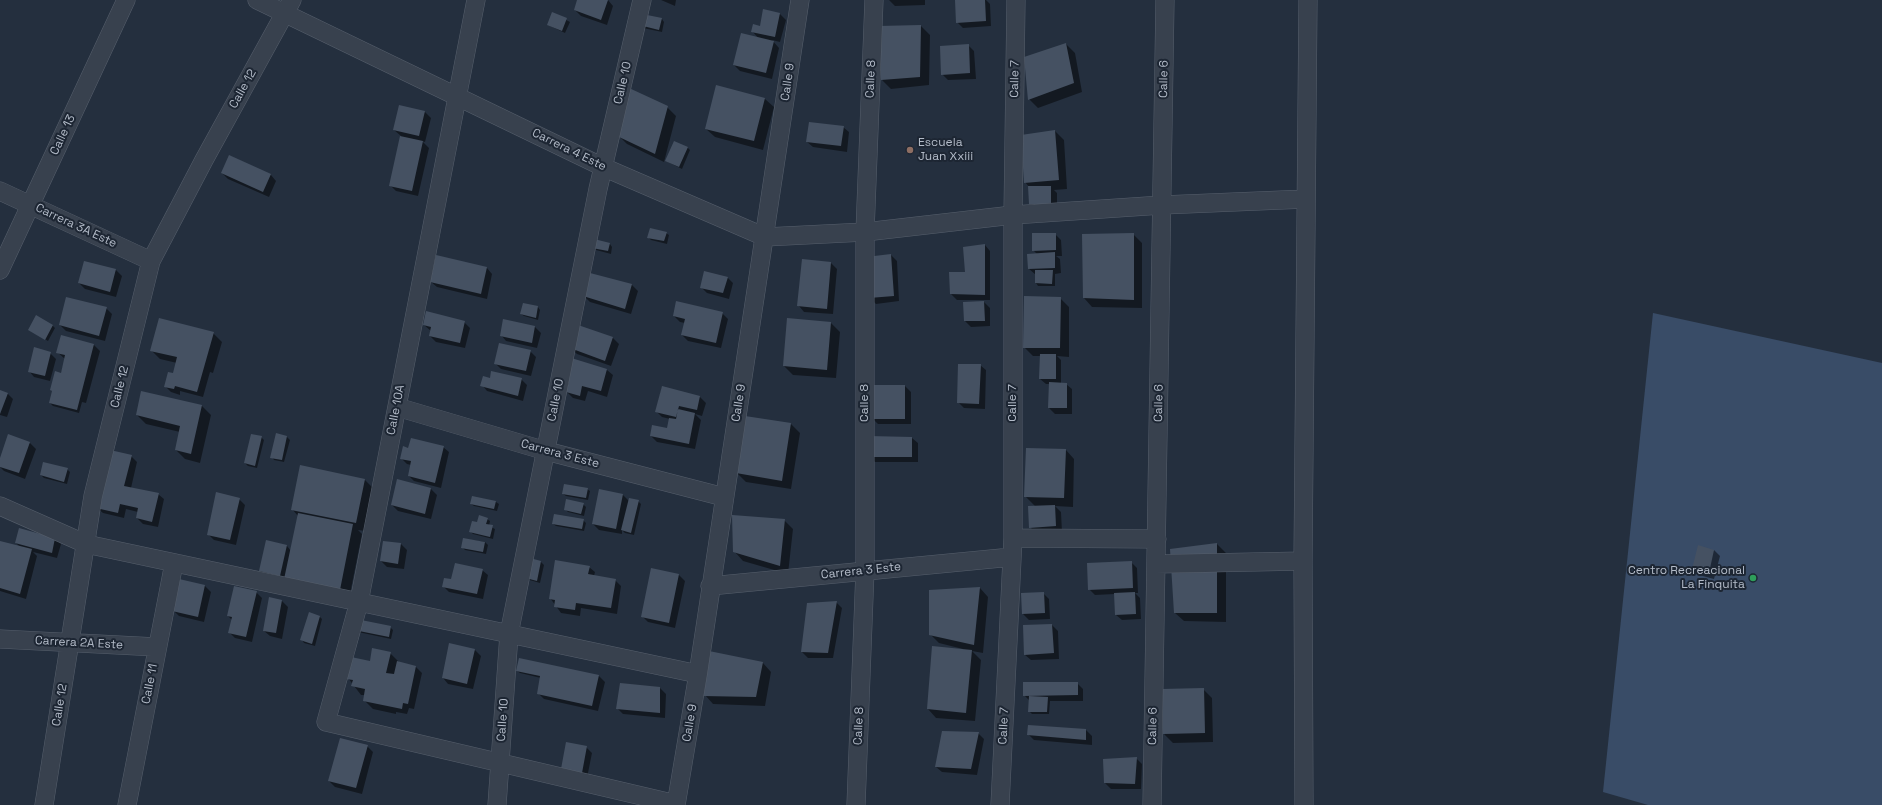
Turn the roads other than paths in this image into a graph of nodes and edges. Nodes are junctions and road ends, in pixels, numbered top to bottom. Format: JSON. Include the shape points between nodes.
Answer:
{"nodes":[{"id":1,"x":126,"y":0,"type":"edge"},
{"id":2,"x":257,"y":0,"type":"edge"},
{"id":3,"x":476,"y":0,"type":"edge"},
{"id":4,"x":642,"y":0,"type":"edge"},
{"id":5,"x":800,"y":0,"type":"edge"},
{"id":6,"x":874,"y":0,"type":"edge"},
{"id":7,"x":1016,"y":0,"type":"edge"},
{"id":8,"x":1165,"y":0,"type":"edge"},
{"id":9,"x":1308,"y":0,"type":"edge"},
{"id":10,"x":289,"y":7,"type":"edge"},
{"id":11,"x":457,"y":96,"type":"junction"},
{"id":12,"x":603,"y":167,"type":"junction"},
{"id":13,"x":0,"y":191,"type":"edge"},
{"id":14,"x":1306,"y":199,"type":"junction"},
{"id":15,"x":30,"y":205,"type":"junction"},
{"id":16,"x":1162,"y":205,"type":"junction"},
{"id":17,"x":1013,"y":215,"type":"junction"},
{"id":18,"x":865,"y":232,"type":"junction"},
{"id":19,"x":765,"y":237,"type":"junction"},
{"id":20,"x":151,"y":262,"type":"junction"},
{"id":21,"x":0,"y":270,"type":"edge"},
{"id":22,"x":397,"y":406,"type":"junction"},
{"id":23,"x":546,"y":451,"type":"junction"},
{"id":24,"x":724,"y":497,"type":"junction"},
{"id":25,"x":0,"y":506,"type":"edge"},
{"id":26,"x":1013,"y":538,"type":"junction"},
{"id":27,"x":1157,"y":539,"type":"junction"},
{"id":28,"x":86,"y":544,"type":"junction"},
{"id":29,"x":1012,"y":557,"type":"junction"},
{"id":30,"x":1303,"y":561,"type":"junction"},
{"id":31,"x":174,"y":563,"type":"junction"},
{"id":32,"x":1156,"y":564,"type":"junction"},
{"id":33,"x":866,"y":570,"type":"junction"},
{"id":34,"x":710,"y":586,"type":"junction"},
{"id":35,"x":359,"y":602,"type":"junction"},
{"id":36,"x":509,"y":634,"type":"junction"},
{"id":37,"x":0,"y":639,"type":"edge"},
{"id":38,"x":70,"y":642,"type":"junction"},
{"id":39,"x":157,"y":647,"type":"junction"},
{"id":40,"x":698,"y":674,"type":"junction"},
{"id":41,"x":500,"y":762,"type":"junction"},
{"id":42,"x":676,"y":804,"type":"edge"},
{"id":43,"x":44,"y":805,"type":"edge"},
{"id":44,"x":127,"y":805,"type":"edge"},
{"id":45,"x":497,"y":805,"type":"edge"},
{"id":46,"x":856,"y":805,"type":"edge"},
{"id":47,"x":1000,"y":805,"type":"edge"},
{"id":48,"x":1152,"y":805,"type":"edge"},
{"id":49,"x":1304,"y":805,"type":"edge"}],
"edges":[{"from":1,"to":15,"type":"street","name":"Calle 13"},
{"from":2,"to":10,"type":"street","name":"Carrera 4 Este"},
{"from":3,"to":11,"type":"street","name":"Calle 10A"},
{"from":4,"to":12,"type":"street","name":"Calle 10"},
{"from":5,"to":19,"type":"street","name":"Calle 9"},
{"from":6,"to":18,"type":"street","name":"Calle 8"},
{"from":7,"to":17,"type":"street","name":"Calle 7"},
{"from":8,"to":16,"type":"street","name":"Calle 6"},
{"from":9,"to":14,"type":"street"},
{"from":10,"to":11,"type":"street","name":"Carrera 4 Este"},
{"from":10,"to":20,"type":"street","name":"Calle 12"},
{"from":11,"to":12,"type":"street","name":"Carrera 4 Este"},
{"from":11,"to":22,"type":"street","name":"Calle 10A"},
{"from":12,"to":19,"type":"street","name":"Carrera 4 Este"},
{"from":12,"to":23,"type":"street","name":"Calle 10"},
{"from":13,"to":15,"type":"street","name":"Carrera 3A Este"},
{"from":14,"to":16,"type":"street","name":"Carrera 4 Este"},
{"from":14,"to":30,"type":"street"},
{"from":15,"to":20,"type":"street","name":"Carrera 3A Este"},
{"from":15,"to":21,"type":"street","name":"Calle 13"},
{"from":16,"to":17,"type":"street","name":"Carrera 4 Este"},
{"from":16,"to":27,"type":"street","name":"Calle 6"},
{"from":17,"to":18,"type":"street","name":"Carrera 4 Este"},
{"from":17,"to":26,"type":"street","name":"Calle 7"},
{"from":18,"to":19,"type":"street","name":"Carrera 4 Este"},
{"from":18,"to":33,"type":"street","name":"Calle 8"},
{"from":19,"to":24,"type":"street","name":"Calle 9"},
{"from":20,"to":28,"type":"street","name":"Calle 12","via":[[94,496]]},
{"from":22,"to":23,"type":"street","name":"Carrera 3 Este"},
{"from":22,"to":35,"type":"street","name":"Calle 10A"},
{"from":23,"to":24,"type":"street","name":"Carrera 3 Este"},
{"from":23,"to":36,"type":"street","name":"Calle 10"},
{"from":24,"to":34,"type":"street","name":"Calle 9"},
{"from":25,"to":28,"type":"street"},
{"from":26,"to":27,"type":"street"},
{"from":26,"to":29,"type":"street","name":"Calle 7"},
{"from":27,"to":32,"type":"street","name":"Calle 6"},
{"from":28,"to":31,"type":"street"},
{"from":28,"to":38,"type":"street","name":"Calle 12"},
{"from":29,"to":33,"type":"street","name":"Carrera 3 Este"},
{"from":29,"to":47,"type":"street","name":"Calle 7"},
{"from":30,"to":32,"type":"street"},
{"from":30,"to":49,"type":"street"},
{"from":31,"to":35,"type":"street"},
{"from":31,"to":39,"type":"street","name":"Calle 11"},
{"from":32,"to":48,"type":"street","name":"Calle 6"},
{"from":33,"to":34,"type":"street","name":"Carrera 3 Este"},
{"from":33,"to":46,"type":"street","name":"Calle 8"},
{"from":34,"to":40,"type":"street","name":"Calle 9"},
{"from":35,"to":36,"type":"street"},
{"from":35,"to":41,"type":"street","name":"Calle 10A","via":[[326,722]]},
{"from":36,"to":40,"type":"street"},
{"from":36,"to":41,"type":"street","name":"Calle 10"},
{"from":37,"to":38,"type":"street","name":"Carrera 2A Este"},
{"from":38,"to":39,"type":"street","name":"Carrera 2A Este"},
{"from":38,"to":43,"type":"street","name":"Calle 12"},
{"from":39,"to":44,"type":"street","name":"Calle 11"},
{"from":40,"to":42,"type":"street","name":"Calle 9"},
{"from":41,"to":42,"type":"street"},
{"from":41,"to":45,"type":"street","name":"Calle 10"}]}
